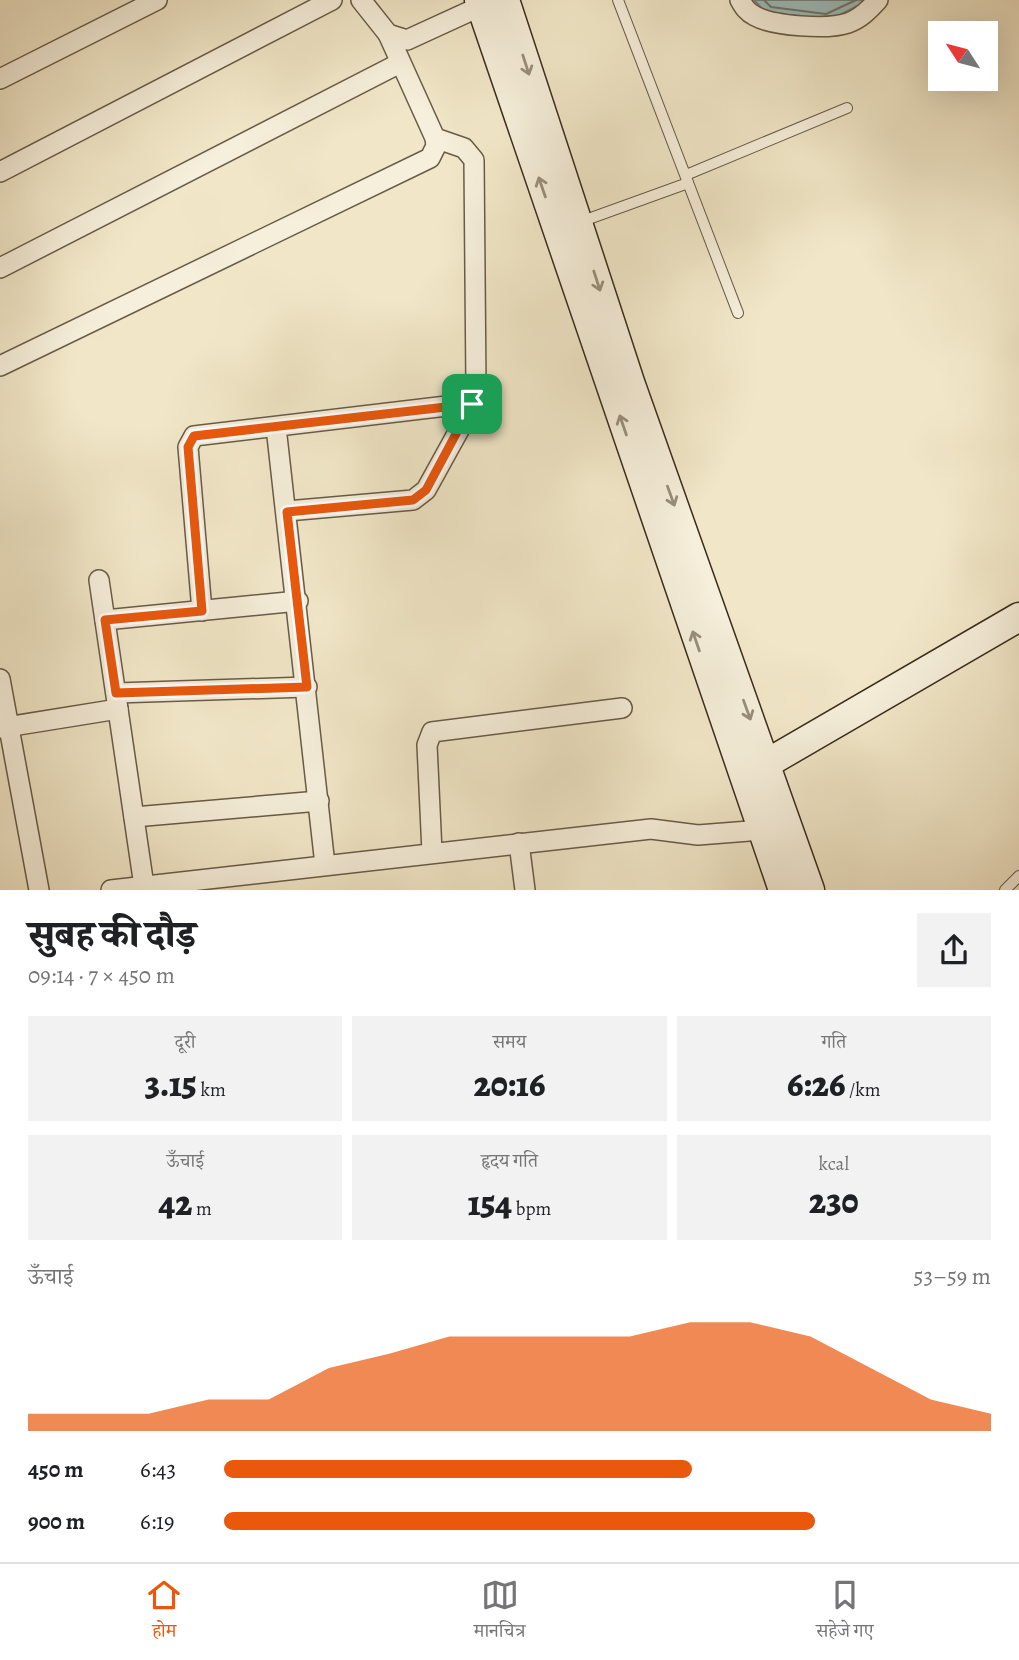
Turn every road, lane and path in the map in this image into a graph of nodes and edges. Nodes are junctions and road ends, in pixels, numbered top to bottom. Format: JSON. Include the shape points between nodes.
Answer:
{"nodes":[{"id":1,"x":158,"y":0,"type":"edge"},
{"id":2,"x":332,"y":0,"type":"edge"},
{"id":3,"x":361,"y":0,"type":"edge"},
{"id":4,"x":618,"y":0,"type":"edge"},
{"id":5,"x":740,"y":0,"type":"edge"},
{"id":6,"x":878,"y":0,"type":"edge"},
{"id":7,"x":490,"y":1,"type":"edge"},
{"id":8,"x":388,"y":34,"type":"junction"},
{"id":9,"x":400,"y":62,"type":"junction"},
{"id":10,"x":0,"y":79,"type":"edge"},
{"id":11,"x":847,"y":108,"type":"dead end"},
{"id":12,"x":435,"y":138,"type":"junction"},
{"id":13,"x":0,"y":172,"type":"edge"},
{"id":14,"x":687,"y":179,"type":"junction"},
{"id":15,"x":567,"y":227,"type":"junction"},
{"id":16,"x":0,"y":268,"type":"edge"},
{"id":17,"x":738,"y":313,"type":"dead end"},
{"id":18,"x":0,"y":366,"type":"edge"},
{"id":19,"x":472,"y":404,"type":"junction"},
{"id":20,"x":276,"y":427,"type":"junction"},
{"id":21,"x":287,"y":512,"type":"junction"},
{"id":22,"x":99,"y":580,"type":"dead end"},
{"id":23,"x":298,"y":601,"type":"junction"},
{"id":24,"x":202,"y":611,"type":"junction"},
{"id":25,"x":1019,"y":617,"type":"edge"},
{"id":26,"x":105,"y":620,"type":"junction"},
{"id":27,"x":0,"y":679,"type":"edge"},
{"id":28,"x":307,"y":687,"type":"junction"},
{"id":29,"x":117,"y":701,"type":"junction"},
{"id":30,"x":622,"y":708,"type":"dead end"},
{"id":31,"x":5,"y":727,"type":"edge"},
{"id":32,"x":766,"y":763,"type":"junction"},
{"id":33,"x":743,"y":778,"type":"junction"},
{"id":34,"x":318,"y":801,"type":"junction"},
{"id":35,"x":134,"y":817,"type":"junction"},
{"id":36,"x":761,"y":830,"type":"junction"},
{"id":37,"x":519,"y":843,"type":"junction"},
{"id":38,"x":432,"y":852,"type":"junction"},
{"id":39,"x":325,"y":865,"type":"junction"},
{"id":40,"x":1019,"y":876,"type":"edge"},
{"id":41,"x":222,"y":883,"type":"edge"},
{"id":42,"x":144,"y":886,"type":"junction"},
{"id":43,"x":39,"y":890,"type":"edge"},
{"id":44,"x":111,"y":890,"type":"edge"},
{"id":45,"x":525,"y":890,"type":"edge"},
{"id":46,"x":783,"y":890,"type":"edge"},
{"id":47,"x":810,"y":890,"type":"edge"},
{"id":48,"x":1005,"y":890,"type":"edge"}],
"edges":[{"from":1,"to":10,"type":"street"},
{"from":2,"to":13,"type":"street"},
{"from":3,"to":8,"type":"street"},
{"from":4,"to":14,"type":"lane"},
{"from":5,"to":6,"type":"street","via":[[757,17],[823,27],[850,23]]},
{"from":7,"to":8,"type":"street","via":[[407,40]]},
{"from":7,"to":15,"type":"main road"},
{"from":8,"to":9,"type":"street"},
{"from":9,"to":12,"type":"street"},
{"from":9,"to":16,"type":"street"},
{"from":11,"to":14,"type":"lane"},
{"from":12,"to":18,"type":"street","via":[[430,159]]},
{"from":12,"to":19,"type":"street","via":[[464,148],[474,160],[476,387]]},
{"from":14,"to":15,"type":"lane"},
{"from":14,"to":17,"type":"lane"},
{"from":15,"to":32,"type":"main road","one_way":true,"via":[[631,385]]},
{"from":33,"to":15,"type":"main road","one_way":true},
{"from":19,"to":20,"type":"street"},
{"from":19,"to":21,"type":"street","via":[[426,490],[413,500]]},
{"from":20,"to":21,"type":"street"},
{"from":20,"to":24,"type":"street","via":[[200,435],[190,441]]},
{"from":21,"to":23,"type":"street"},
{"from":22,"to":26,"type":"street"},
{"from":23,"to":24,"type":"street"},
{"from":23,"to":28,"type":"street"},
{"from":24,"to":26,"type":"street"},
{"from":25,"to":32,"type":"main road"},
{"from":26,"to":29,"type":"street"},
{"from":27,"to":31,"type":"street"},
{"from":28,"to":29,"type":"street"},
{"from":28,"to":34,"type":"street"},
{"from":29,"to":31,"type":"street"},
{"from":29,"to":35,"type":"street"},
{"from":30,"to":38,"type":"street","via":[[432,732],[427,745]]},
{"from":31,"to":43,"type":"street"},
{"from":32,"to":33,"type":"main road"},
{"from":32,"to":47,"type":"main road"},
{"from":33,"to":36,"type":"main road"},
{"from":34,"to":35,"type":"street"},
{"from":34,"to":39,"type":"street"},
{"from":35,"to":42,"type":"street"},
{"from":36,"to":37,"type":"street","via":[[698,835],[651,829]]},
{"from":36,"to":46,"type":"main road"},
{"from":37,"to":38,"type":"street"},
{"from":37,"to":45,"type":"street"},
{"from":38,"to":39,"type":"street"},
{"from":39,"to":41,"type":"street"},
{"from":40,"to":48,"type":"lane"},
{"from":41,"to":42,"type":"street"},
{"from":42,"to":44,"type":"street"}]}
